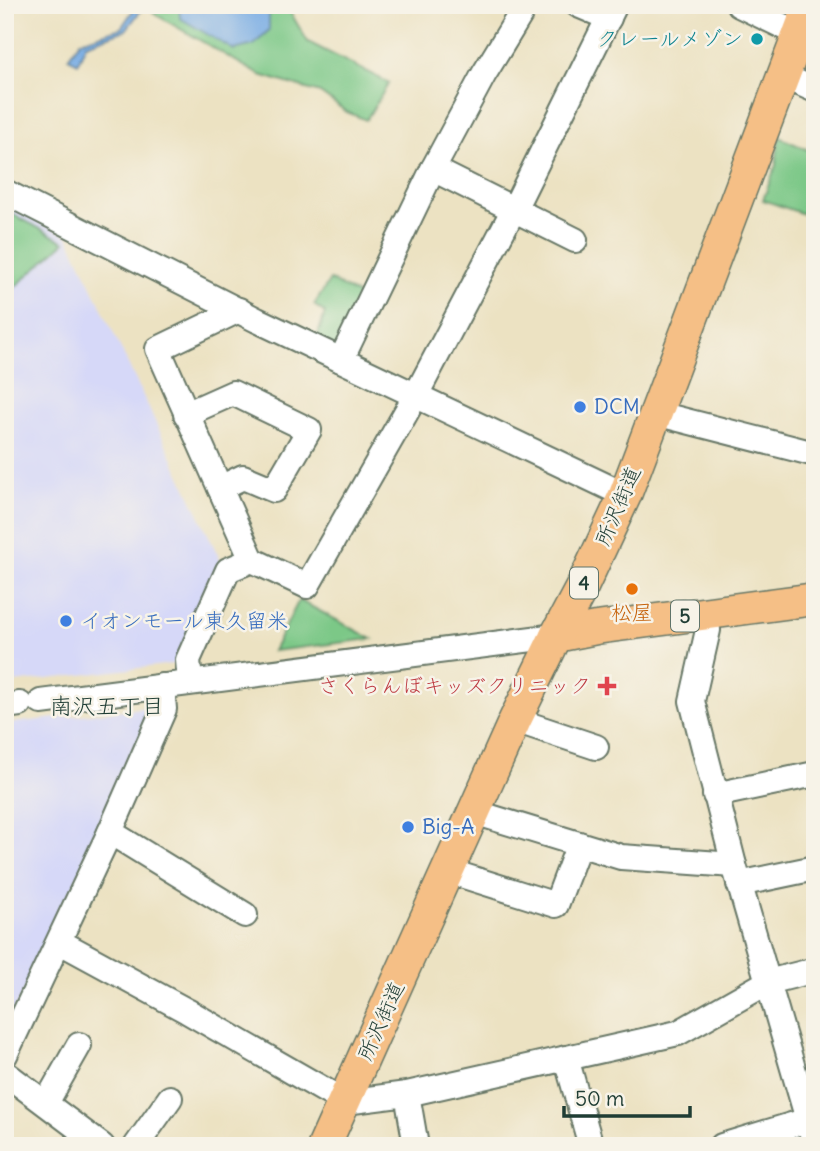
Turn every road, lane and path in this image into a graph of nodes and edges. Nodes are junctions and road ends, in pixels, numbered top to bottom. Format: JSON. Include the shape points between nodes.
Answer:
{"nodes":[{"id":1,"x":526,"y":5,"type":"edge"},
{"id":2,"x":579,"y":5,"type":"edge"},
{"id":3,"x":739,"y":5,"type":"edge"},
{"id":4,"x":612,"y":12,"type":"edge"},
{"id":5,"x":805,"y":20,"type":"edge"},
{"id":6,"x":783,"y":76,"type":"junction"},
{"id":7,"x":815,"y":90,"type":"edge"},
{"id":8,"x":433,"y":169,"type":"junction"},
{"id":9,"x":5,"y":192,"type":"edge"},
{"id":10,"x":514,"y":209,"type":"junction"},
{"id":11,"x":575,"y":240,"type":"dead end"},
{"id":12,"x":239,"y":310,"type":"junction"},
{"id":13,"x":341,"y":360,"type":"junction"},
{"id":14,"x":416,"y":395,"type":"junction"},
{"id":15,"x":655,"y":413,"type":"junction"},
{"id":16,"x":186,"y":414,"type":"junction"},
{"id":17,"x":815,"y":454,"type":"edge"},
{"id":18,"x":220,"y":488,"type":"junction"},
{"id":19,"x":625,"y":495,"type":"junction"},
{"id":20,"x":252,"y":560,"type":"junction"},
{"id":21,"x":814,"y":603,"type":"edge"},
{"id":22,"x":705,"y":614,"type":"junction"},
{"id":23,"x":556,"y":636,"type":"junction"},
{"id":24,"x":190,"y":682,"type":"junction"},
{"id":25,"x":162,"y":686,"type":"junction"},
{"id":26,"x":22,"y":704,"type":"edge"},
{"id":27,"x":515,"y":720,"type":"junction"},
{"id":28,"x":596,"y":747,"type":"dead end"},
{"id":29,"x":815,"y":774,"type":"edge"},
{"id":30,"x":715,"y":795,"type":"junction"},
{"id":31,"x":474,"y":812,"type":"junction"},
{"id":32,"x":110,"y":832,"type":"junction"},
{"id":33,"x":579,"y":844,"type":"junction"},
{"id":34,"x":815,"y":868,"type":"edge"},
{"id":35,"x":448,"y":871,"type":"junction"},
{"id":36,"x":736,"y":875,"type":"junction"},
{"id":37,"x":246,"y":915,"type":"dead end"},
{"id":38,"x":60,"y":942,"type":"junction"},
{"id":39,"x":815,"y":971,"type":"edge"},
{"id":40,"x":768,"y":982,"type":"junction"},
{"id":41,"x":79,"y":1045,"type":"dead end"},
{"id":42,"x":5,"y":1055,"type":"edge"},
{"id":43,"x":566,"y":1058,"type":"junction"},
{"id":44,"x":5,"y":1073,"type":"edge"},
{"id":45,"x":407,"y":1094,"type":"junction"},
{"id":46,"x":170,"y":1098,"type":"dead end"},
{"id":47,"x":345,"y":1102,"type":"junction"},
{"id":48,"x":46,"y":1103,"type":"junction"},
{"id":49,"x":808,"y":1120,"type":"junction"},
{"id":50,"x":815,"y":1144,"type":"edge"},
{"id":51,"x":102,"y":1146,"type":"edge"},
{"id":52,"x":136,"y":1146,"type":"edge"},
{"id":53,"x":324,"y":1146,"type":"edge"},
{"id":54,"x":416,"y":1146,"type":"edge"},
{"id":55,"x":591,"y":1146,"type":"edge"},
{"id":56,"x":722,"y":1146,"type":"edge"}],
"edges":[{"from":1,"to":8,"type":"street"},
{"from":2,"to":4,"type":"street"},
{"from":3,"to":5,"type":"street"},
{"from":4,"to":10,"type":"street"},
{"from":5,"to":6,"type":"main road","name":"所沢街道","number":"4"},
{"from":6,"to":7,"type":"street"},
{"from":6,"to":15,"type":"main road","name":"所沢街道","number":"4"},
{"from":8,"to":10,"type":"street"},
{"from":8,"to":13,"type":"street"},
{"from":9,"to":12,"type":"street"},
{"from":10,"to":11,"type":"street"},
{"from":10,"to":14,"type":"street"},
{"from":12,"to":13,"type":"street"},
{"from":12,"to":16,"type":"street","via":[[158,349]]},
{"from":13,"to":14,"type":"street"},
{"from":14,"to":19,"type":"street"},
{"from":14,"to":20,"type":"street","via":[[307,586]]},
{"from":15,"to":17,"type":"street"},
{"from":15,"to":19,"type":"main road","name":"所沢街道","number":"4"},
{"from":16,"to":18,"type":"street"},
{"from":16,"to":18,"type":"street","via":[[233,393],[309,430],[274,490],[243,477]]},
{"from":18,"to":20,"type":"street"},
{"from":19,"to":23,"type":"main road","name":"所沢街道","number":"4"},
{"from":20,"to":24,"type":"street","via":[[228,570],[188,660]]},
{"from":21,"to":22,"type":"main road","number":"5"},
{"from":22,"to":23,"type":"main road","number":"5"},
{"from":22,"to":30,"type":"street","via":[[708,630],[692,701]]},
{"from":23,"to":24,"type":"street"},
{"from":23,"to":27,"type":"main road","name":"所沢街道","number":"4"},
{"from":24,"to":25,"type":"street"},
{"from":25,"to":26,"type":"street"},
{"from":25,"to":32,"type":"street","via":[[164,709]]},
{"from":27,"to":28,"type":"street"},
{"from":27,"to":31,"type":"main road","name":"所沢街道","number":"4"},
{"from":29,"to":30,"type":"street"},
{"from":30,"to":36,"type":"street"},
{"from":31,"to":33,"type":"street"},
{"from":31,"to":35,"type":"main road","name":"所沢街道","number":"4"},
{"from":32,"to":37,"type":"street"},
{"from":32,"to":38,"type":"street"},
{"from":33,"to":35,"type":"street","via":[[556,905]]},
{"from":33,"to":36,"type":"street","via":[[621,857]]},
{"from":34,"to":36,"type":"street"},
{"from":35,"to":47,"type":"main road","name":"所沢街道","number":"4"},
{"from":36,"to":40,"type":"street"},
{"from":38,"to":42,"type":"street"},
{"from":38,"to":47,"type":"street"},
{"from":39,"to":40,"type":"street"},
{"from":40,"to":43,"type":"street","via":[[678,1033]]},
{"from":40,"to":49,"type":"street"},
{"from":41,"to":48,"type":"street"},
{"from":43,"to":45,"type":"street"},
{"from":43,"to":55,"type":"street"},
{"from":44,"to":48,"type":"street"},
{"from":45,"to":47,"type":"street"},
{"from":45,"to":54,"type":"street"},
{"from":46,"to":52,"type":"street"},
{"from":47,"to":53,"type":"main road","name":"所沢街道","number":"4"},
{"from":48,"to":51,"type":"street"},
{"from":49,"to":50,"type":"street"},
{"from":49,"to":56,"type":"street"}]}
